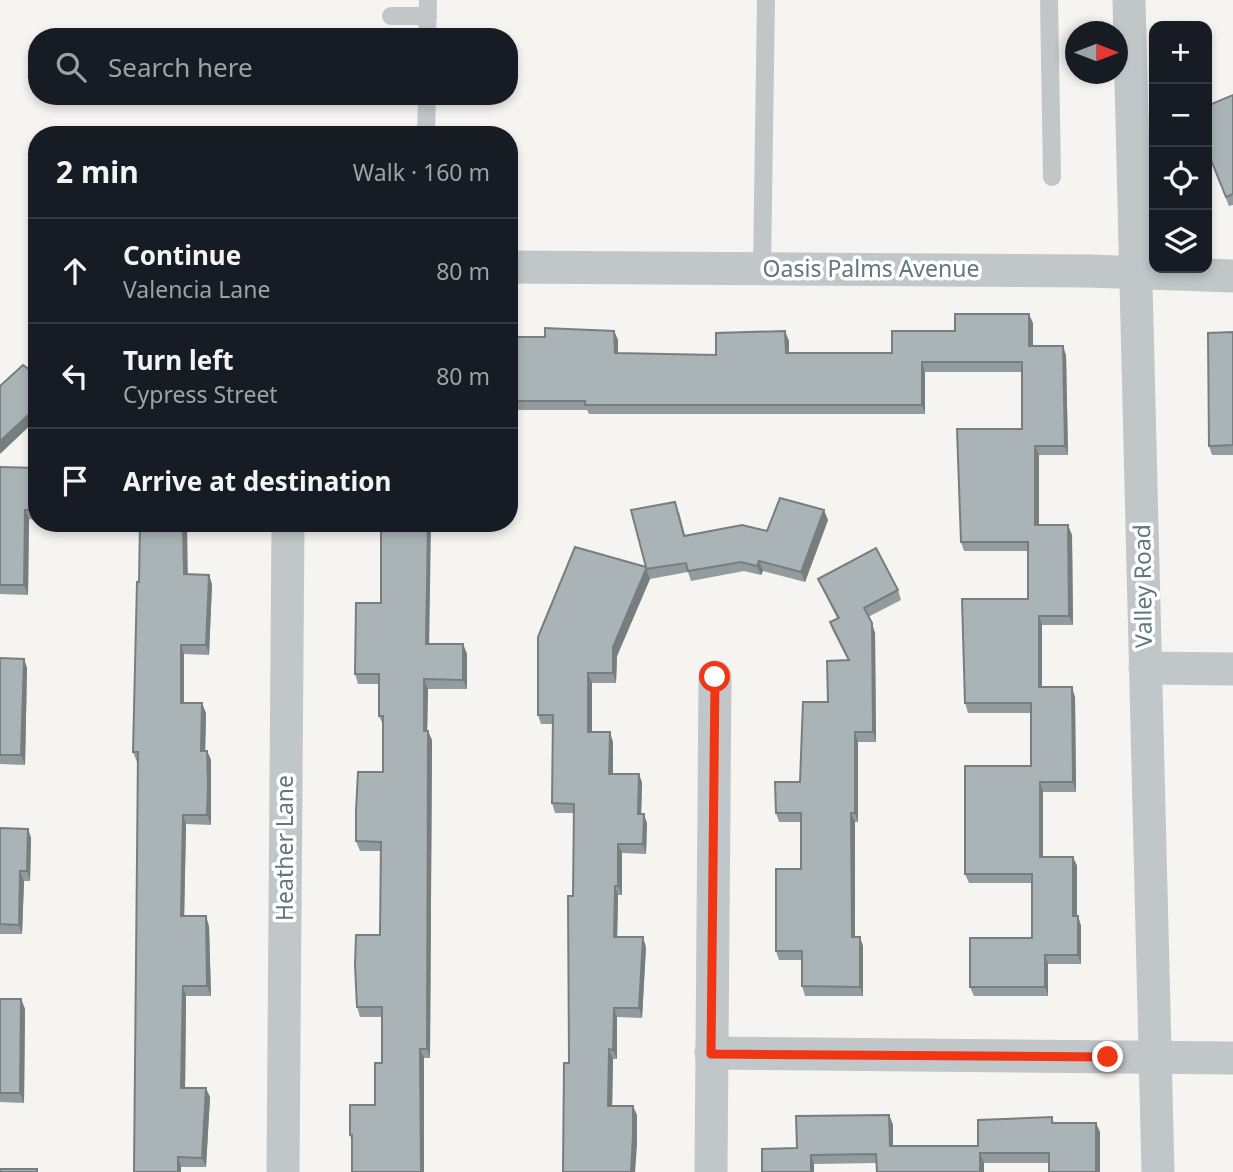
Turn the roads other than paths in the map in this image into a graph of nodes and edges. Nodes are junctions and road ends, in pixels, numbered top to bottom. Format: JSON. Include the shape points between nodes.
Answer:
{"nodes":[{"id":1,"x":766,"y":0,"type":"edge"},
{"id":2,"x":1049,"y":0,"type":"edge"},
{"id":3,"x":1129,"y":0,"type":"edge"},
{"id":4,"x":428,"y":8,"type":"edge"},
{"id":5,"x":391,"y":16,"type":"dead end"},
{"id":6,"x":428,"y":28,"type":"edge"},
{"id":7,"x":427,"y":105,"type":"edge"},
{"id":8,"x":426,"y":126,"type":"edge"},
{"id":9,"x":1052,"y":177,"type":"dead end"},
{"id":10,"x":518,"y":267,"type":"edge"},
{"id":11,"x":762,"y":268,"type":"junction"},
{"id":12,"x":1135,"y":273,"type":"junction"},
{"id":13,"x":1233,"y":276,"type":"edge"},
{"id":14,"x":288,"y":532,"type":"edge"},
{"id":15,"x":1145,"y":668,"type":"junction"},
{"id":16,"x":1233,"y":669,"type":"edge"},
{"id":17,"x":715,"y":677,"type":"dead end"},
{"id":18,"x":711,"y":1054,"type":"junction"},
{"id":19,"x":1155,"y":1058,"type":"junction"},
{"id":20,"x":1233,"y":1058,"type":"edge"},
{"id":21,"x":283,"y":1172,"type":"edge"},
{"id":22,"x":711,"y":1172,"type":"edge"},
{"id":23,"x":1158,"y":1172,"type":"edge"}],
"edges":[{"from":1,"to":11,"type":"lane"},
{"from":2,"to":9,"type":"lane"},
{"from":3,"to":12,"type":"street","name":"Valley Road"},
{"from":4,"to":5,"type":"lane"},
{"from":4,"to":6,"type":"lane"},
{"from":7,"to":8,"type":"lane"},
{"from":10,"to":11,"type":"street","name":"Oasis Palms Avenue"},
{"from":11,"to":12,"type":"street","name":"Oasis Palms Avenue"},
{"from":12,"to":13,"type":"street","name":"Oasis Palms Avenue"},
{"from":12,"to":15,"type":"street","name":"Valley Road"},
{"from":14,"to":21,"type":"street","name":"Heather Lane"},
{"from":15,"to":16,"type":"street"},
{"from":15,"to":19,"type":"street","name":"Valley Road"},
{"from":17,"to":18,"type":"street"},
{"from":18,"to":19,"type":"street"},
{"from":18,"to":22,"type":"street"},
{"from":19,"to":20,"type":"street"},
{"from":19,"to":23,"type":"street","name":"Valley Road"}]}
